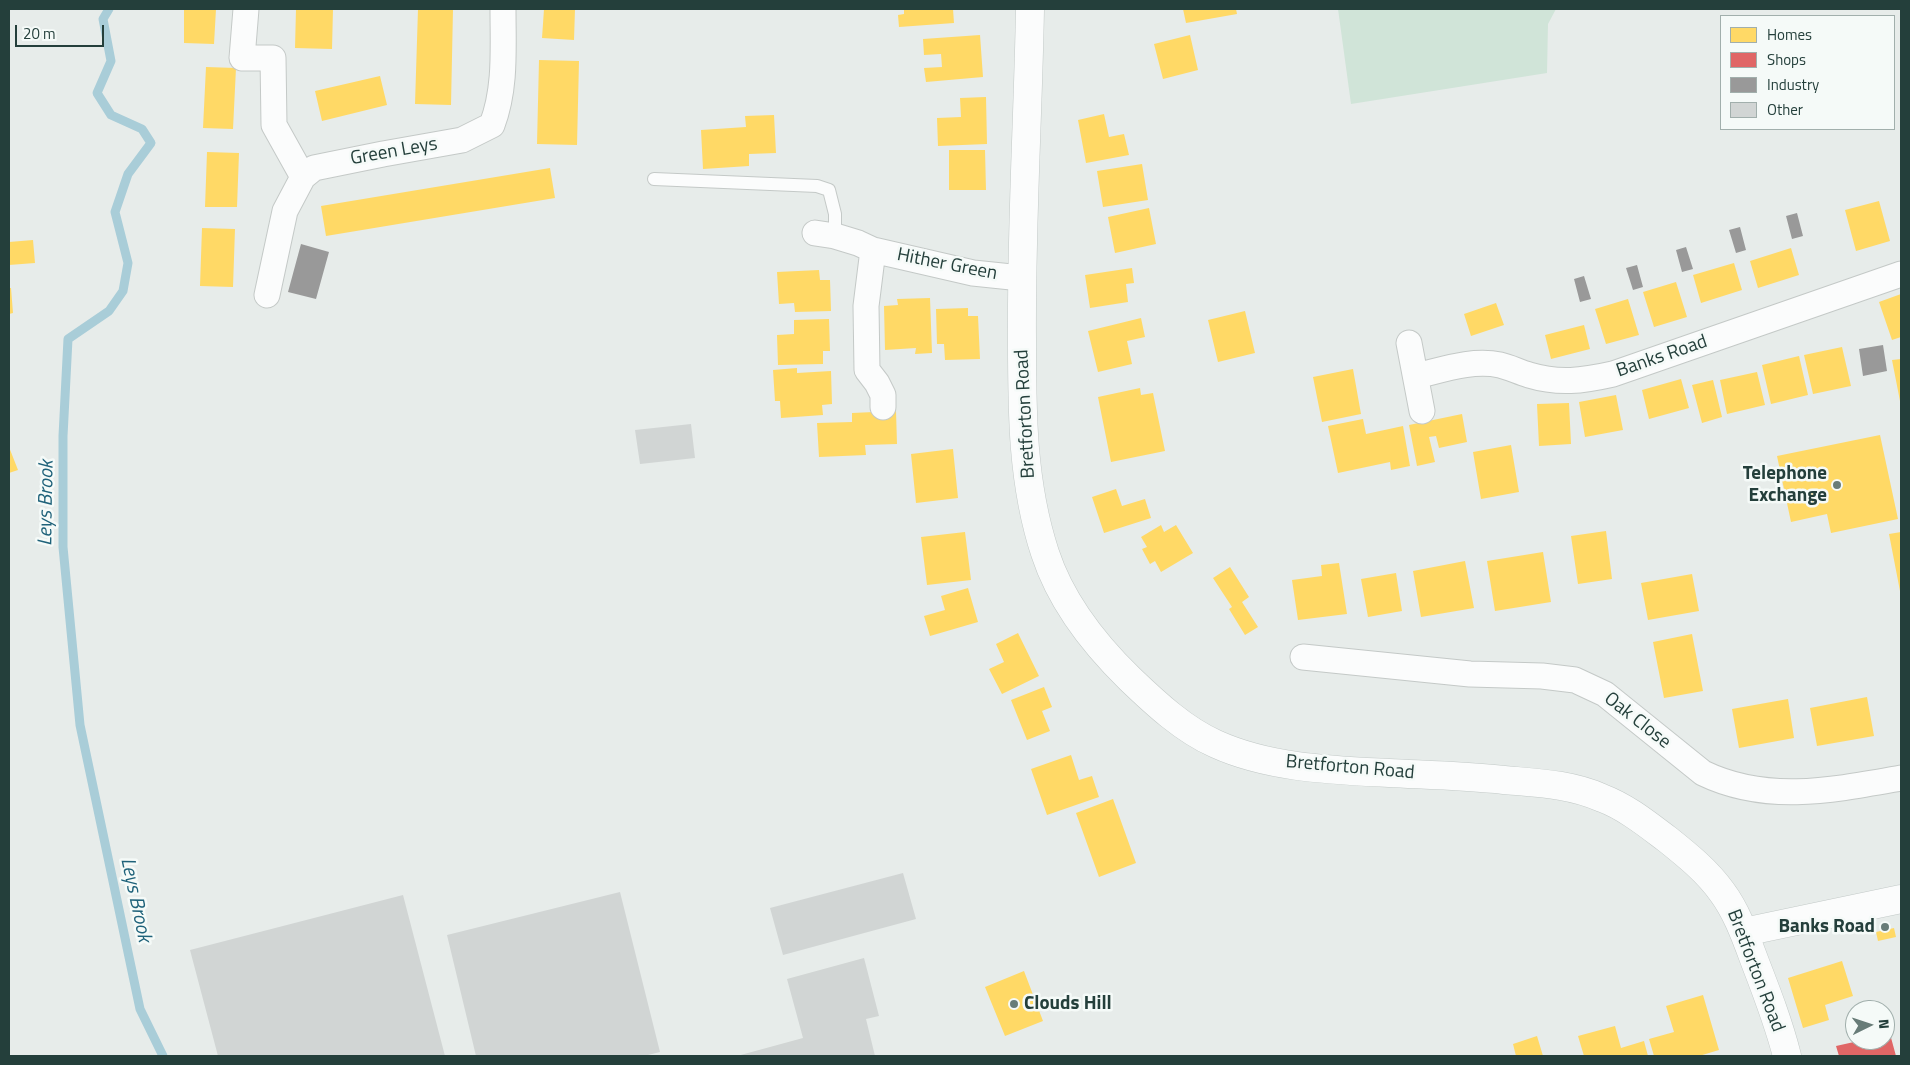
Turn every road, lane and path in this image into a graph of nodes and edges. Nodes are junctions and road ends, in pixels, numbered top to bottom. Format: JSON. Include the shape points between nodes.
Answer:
{"nodes":[{"id":1,"x":246,"y":9,"type":"edge"},
{"id":2,"x":503,"y":9,"type":"edge"},
{"id":3,"x":1030,"y":9,"type":"edge"},
{"id":4,"x":303,"y":177,"type":"junction"},
{"id":5,"x":654,"y":178,"type":"dead end"},
{"id":6,"x":825,"y":234,"type":"joint"},
{"id":7,"x":873,"y":250,"type":"junction"},
{"id":8,"x":1901,"y":274,"type":"edge"},
{"id":9,"x":1021,"y":278,"type":"junction"},
{"id":10,"x":267,"y":295,"type":"dead end"},
{"id":11,"x":1409,"y":343,"type":"dead end"},
{"id":12,"x":1416,"y":376,"type":"junction"},
{"id":13,"x":883,"y":407,"type":"dead end"},
{"id":14,"x":1422,"y":411,"type":"dead end"},
{"id":15,"x":1303,"y":657,"type":"dead end"},
{"id":16,"x":1901,"y":778,"type":"edge"},
{"id":17,"x":1901,"y":899,"type":"edge"},
{"id":18,"x":1744,"y":932,"type":"junction"},
{"id":19,"x":1787,"y":1056,"type":"edge"}],
"edges":[{"from":1,"to":4,"type":"street","via":[[242,58],[273,58],[274,125]]},
{"from":2,"to":4,"type":"street","name":"Green Leys","via":[[502,84],[492,125],[462,140],[314,168]]},
{"from":3,"to":9,"type":"main road","name":"Bretforton Road"},
{"from":4,"to":10,"type":"street","via":[[286,211]]},
{"from":5,"to":6,"type":"lane","via":[[817,186],[829,190],[835,214]]},
{"from":6,"to":7,"type":"street","name":"Hither Green"},
{"from":7,"to":9,"type":"street","name":"Hither Green","via":[[972,272]]},
{"from":7,"to":13,"type":"street","name":"Hither Green","via":[[866,306],[867,370],[882,395]]},
{"from":8,"to":12,"type":"street","name":"Banks Road","via":[[1613,374],[1586,380],[1555,382],[1499,364],[1475,363]]},
{"from":9,"to":18,"type":"main road","name":"Bretforton Road","via":[[1024,460],[1036,522],[1059,588],[1104,653],[1142,691],[1181,723],[1214,743],[1272,761],[1320,769],[1562,785],[1604,798],[1642,820],[1696,863],[1724,893]]},
{"from":11,"to":12,"type":"street"},
{"from":12,"to":14,"type":"street"},
{"from":15,"to":16,"type":"street","name":"Oak Close","via":[[1470,674],[1575,680],[1605,694],[1703,773],[1739,786],[1776,792],[1814,793]]},
{"from":17,"to":18,"type":"main road"},
{"from":18,"to":19,"type":"main road","name":"Bretforton Road"}]}
